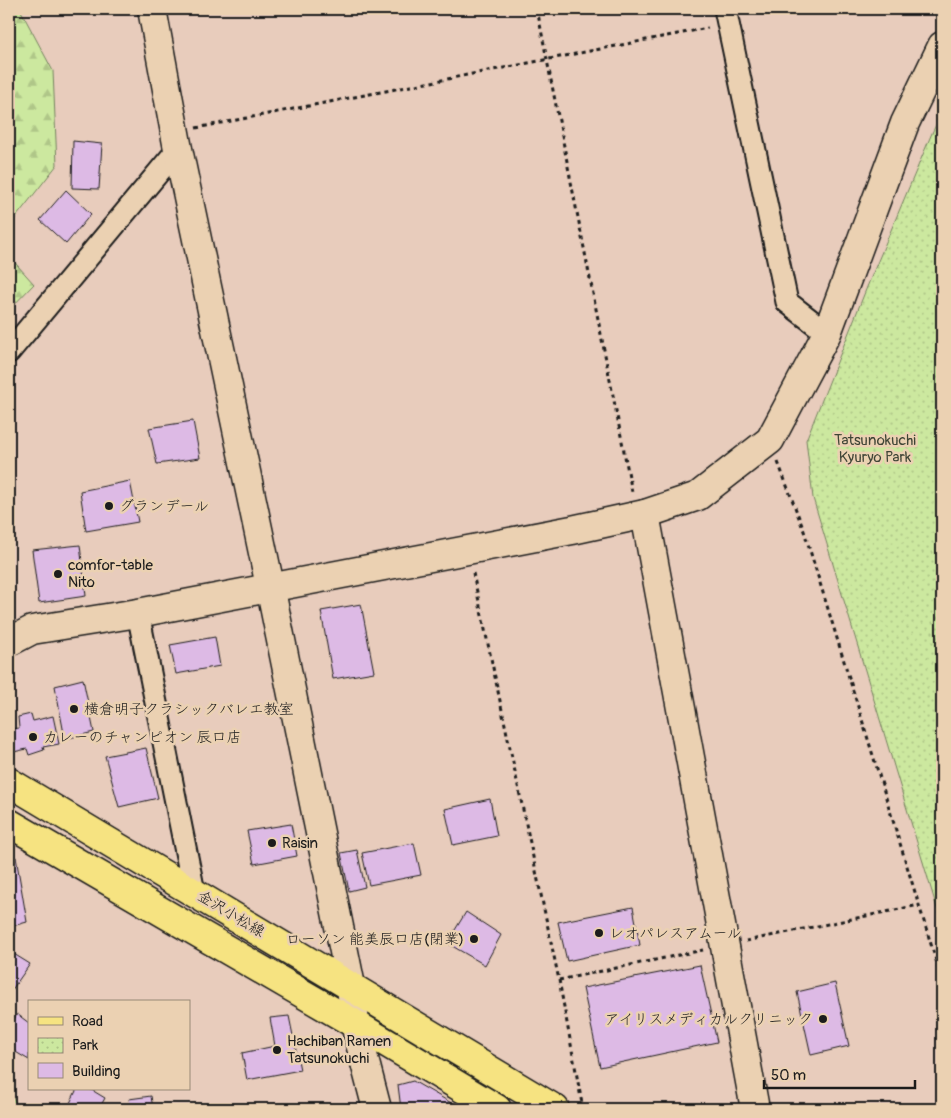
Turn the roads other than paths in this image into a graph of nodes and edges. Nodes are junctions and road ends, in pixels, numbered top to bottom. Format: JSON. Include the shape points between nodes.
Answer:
{"nodes":[{"id":1,"x":152,"y":9,"type":"edge"},
{"id":2,"x":727,"y":16,"type":"edge"},
{"id":3,"x":942,"y":46,"type":"edge"},
{"id":4,"x":177,"y":140,"type":"junction"},
{"id":5,"x":827,"y":333,"type":"junction"},
{"id":6,"x":9,"y":352,"type":"edge"},
{"id":7,"x":645,"y":514,"type":"junction"},
{"id":8,"x":270,"y":586,"type":"junction"},
{"id":9,"x":138,"y":612,"type":"junction"},
{"id":10,"x":9,"y":642,"type":"edge"},
{"id":11,"x":9,"y":782,"type":"edge"},
{"id":12,"x":9,"y":823,"type":"edge"},
{"id":13,"x":194,"y":892,"type":"junction"},
{"id":14,"x":351,"y":986,"type":"junction"},
{"id":15,"x":355,"y":1024,"type":"junction"},
{"id":16,"x":377,"y":1109,"type":"edge"},
{"id":17,"x":498,"y":1109,"type":"edge"},
{"id":18,"x":555,"y":1109,"type":"edge"},
{"id":19,"x":755,"y":1109,"type":"edge"}],
"edges":[{"from":1,"to":4,"type":"street"},
{"from":2,"to":5,"type":"street","via":[[787,302]]},
{"from":3,"to":5,"type":"street","via":[[905,123]]},
{"from":4,"to":6,"type":"street"},
{"from":4,"to":8,"type":"street"},
{"from":5,"to":7,"type":"street","via":[[770,440],[698,496]]},
{"from":7,"to":8,"type":"street"},
{"from":7,"to":19,"type":"street"},
{"from":8,"to":9,"type":"street"},
{"from":8,"to":14,"type":"street"},
{"from":9,"to":10,"type":"street","via":[[32,630]]},
{"from":9,"to":13,"type":"street"},
{"from":11,"to":13,"type":"main road","name":"金沢小松線"},
{"from":12,"to":15,"type":"main road"},
{"from":13,"to":14,"type":"main road","name":"金沢小松線"},
{"from":14,"to":15,"type":"street"},
{"from":14,"to":18,"type":"main road","name":"金沢小松線"},
{"from":15,"to":16,"type":"street"},
{"from":15,"to":17,"type":"main road"}]}
